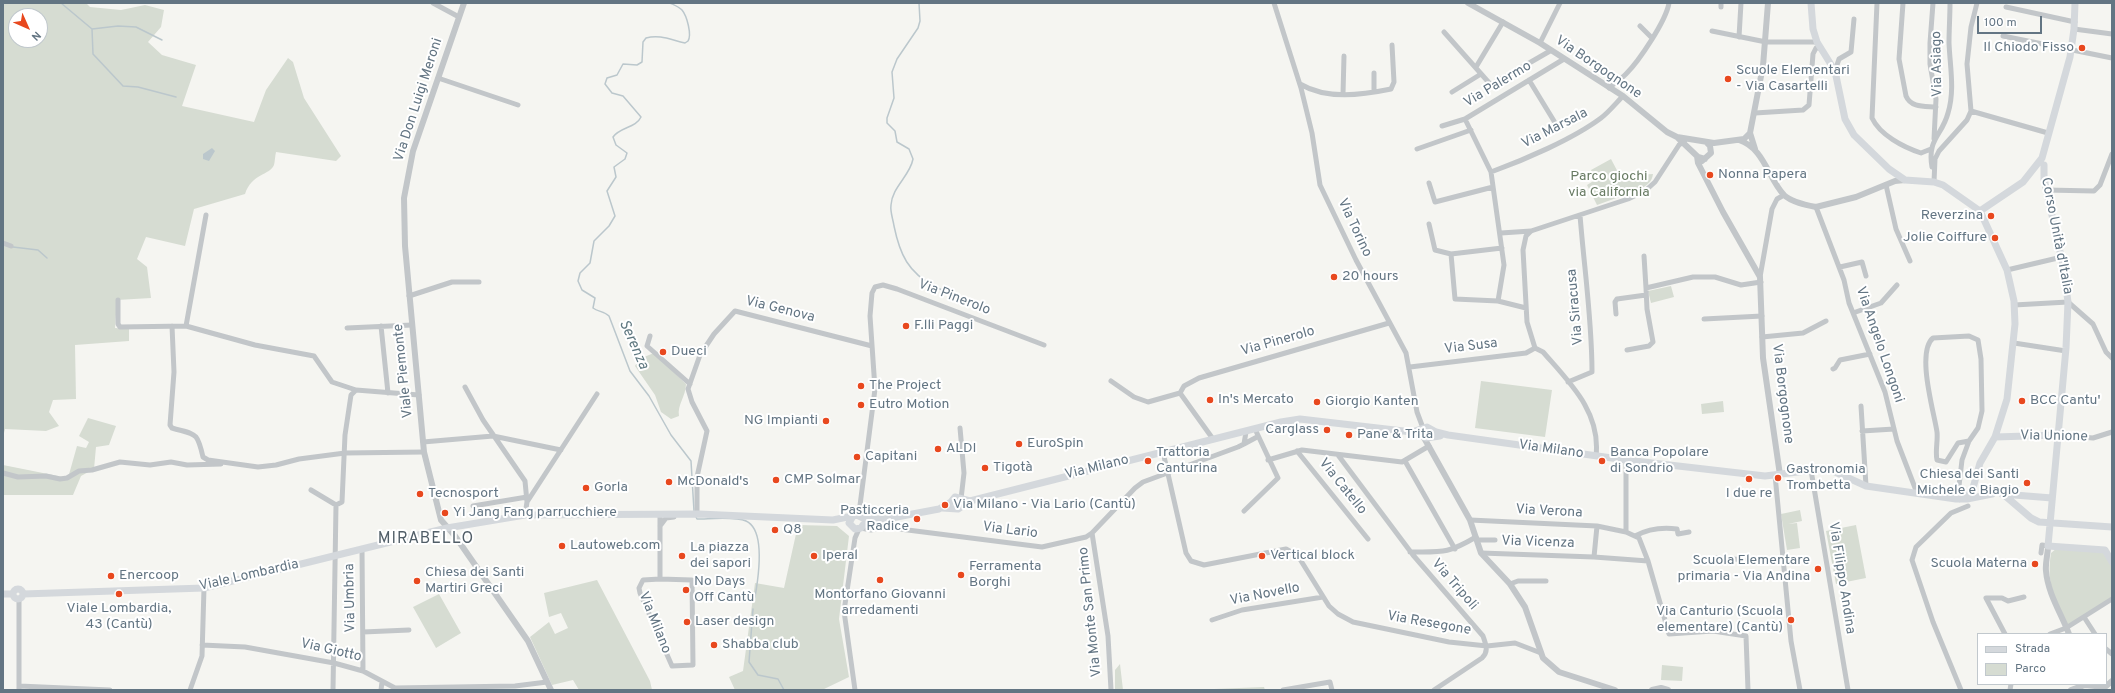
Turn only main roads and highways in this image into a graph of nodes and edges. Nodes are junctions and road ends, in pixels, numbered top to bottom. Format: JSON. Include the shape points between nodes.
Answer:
{"nodes":[{"id":1,"x":1811,"y":3,"type":"edge"},
{"id":2,"x":2075,"y":3,"type":"edge"},
{"id":3,"x":2043,"y":161,"type":"junction"},
{"id":4,"x":1980,"y":211,"type":"junction"},
{"id":5,"x":2058,"y":435,"type":"junction"},
{"id":6,"x":1995,"y":437,"type":"junction"},
{"id":7,"x":1972,"y":488,"type":"junction"},
{"id":8,"x":1992,"y":494,"type":"junction"},
{"id":9,"x":2002,"y":494,"type":"junction"},
{"id":10,"x":1962,"y":498,"type":"junction"},
{"id":11,"x":2052,"y":498,"type":"junction"},
{"id":12,"x":2112,"y":527,"type":"edge"},
{"id":13,"x":447,"y":528,"type":"joint"},
{"id":14,"x":2108,"y":551,"type":"edge"},
{"id":15,"x":2112,"y":562,"type":"edge"},
{"id":16,"x":3,"y":594,"type":"edge"}],
"edges":[{"from":1,"to":4,"type":"main road","via":[[1813,29],[1819,45],[1835,71],[1845,119],[1864,146],[1897,178],[1934,179]]},
{"from":2,"to":3,"type":"main road","via":[[2071,51],[2048,133]]},
{"from":3,"to":4,"type":"main road","via":[[2023,182]]},
{"from":3,"to":5,"type":"main road","name":"Corso Unità d'Italia","via":[[2046,190],[2062,258],[2068,302]]},
{"from":4,"to":6,"type":"main road","via":[[2007,270],[2014,305],[2014,344],[2007,399]]},
{"from":5,"to":6,"type":"main road","name":"Via Unione"},
{"from":5,"to":11,"type":"main road","name":"Corso Unità d'Italia"},
{"from":6,"to":7,"type":"main road","via":[[1980,463]]},
{"from":7,"to":8,"type":"main road","via":[[1978,494]]},
{"from":7,"to":10,"type":"main road"},
{"from":8,"to":9,"type":"main road"},
{"from":8,"to":10,"type":"main road","name":"Via Milano"},
{"from":9,"to":11,"type":"main road"},
{"from":9,"to":12,"type":"main road","via":[[2039,522]]},
{"from":10,"to":13,"type":"main road","name":"Via Milano","via":[[1866,486],[1833,471],[1811,470],[1777,475],[1626,460],[1448,435],[1304,419],[1281,422],[970,501],[958,500],[939,509],[894,519],[858,522],[698,514],[525,515]]},
{"from":11,"to":14,"type":"main road","name":"Corso Unità d'Italia","via":[[2045,545]]},
{"from":13,"to":16,"type":"main road","name":"Viale Lombardia","via":[[204,588],[21,596],[18,589],[13,594]]},
{"from":14,"to":15,"type":"main road"}]}
